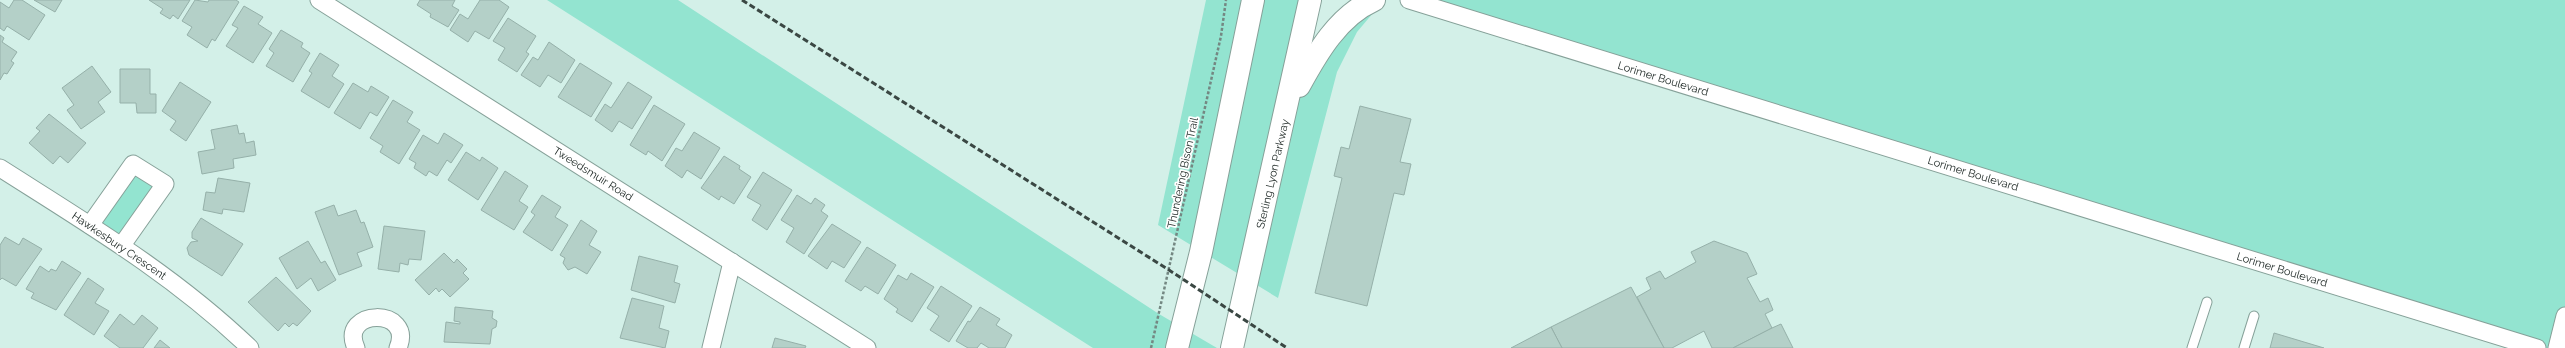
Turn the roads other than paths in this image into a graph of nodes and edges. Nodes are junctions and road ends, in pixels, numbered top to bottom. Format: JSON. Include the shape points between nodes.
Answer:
{"nodes":[{"id":1,"x":319,"y":0,"type":"edge"},
{"id":2,"x":1253,"y":0,"type":"edge"},
{"id":3,"x":1310,"y":0,"type":"edge"},
{"id":4,"x":1374,"y":0,"type":"edge"},
{"id":5,"x":1409,"y":0,"type":"edge"},
{"id":6,"x":1288,"y":105,"type":"junction"},
{"id":7,"x":0,"y":168,"type":"edge"},
{"id":8,"x":90,"y":225,"type":"junction"},
{"id":9,"x":122,"y":245,"type":"junction"},
{"id":10,"x":732,"y":262,"type":"junction"},
{"id":11,"x":2207,"y":302,"type":"dead end"},
{"id":12,"x":2254,"y":316,"type":"dead end"},
{"id":13,"x":2565,"y":316,"type":"edge"},
{"id":14,"x":250,"y":348,"type":"edge"},
{"id":15,"x":356,"y":348,"type":"edge"},
{"id":16,"x":398,"y":348,"type":"edge"},
{"id":17,"x":711,"y":348,"type":"edge"},
{"id":18,"x":867,"y":348,"type":"edge"},
{"id":19,"x":1177,"y":348,"type":"edge"},
{"id":20,"x":1232,"y":348,"type":"edge"},
{"id":21,"x":2192,"y":348,"type":"edge"},
{"id":22,"x":2244,"y":348,"type":"edge"},
{"id":23,"x":2537,"y":348,"type":"edge"},
{"id":24,"x":2557,"y":348,"type":"edge"}],
"edges":[{"from":1,"to":10,"type":"street","name":"Tweedsmuir Road"},
{"from":2,"to":19,"type":"main road","via":[[1201,252]]},
{"from":3,"to":6,"type":"main road","name":"Sterling Lyon Parkway"},
{"from":4,"to":6,"type":"main road","via":[[1341,22],[1313,60]]},
{"from":5,"to":23,"type":"street","name":"Lorimer Boulevard"},
{"from":6,"to":20,"type":"main road","name":"Sterling Lyon Parkway"},
{"from":7,"to":8,"type":"street","name":"Hawkesbury Crescent"},
{"from":8,"to":9,"type":"street","name":"Hawkesbury Crescent"},
{"from":8,"to":9,"type":"street","via":[[133,164],[165,184]]},
{"from":9,"to":14,"type":"street","name":"Hawkesbury Crescent","via":[[217,316]]},
{"from":10,"to":17,"type":"street"},
{"from":10,"to":18,"type":"street","name":"Tweedsmuir Road"},
{"from":11,"to":21,"type":"lane"},
{"from":12,"to":22,"type":"lane"},
{"from":13,"to":24,"type":"street"},
{"from":15,"to":16,"type":"street","via":[[354,334],[358,327],[363,321],[378,316],[390,320],[396,326],[400,337]]}]}
